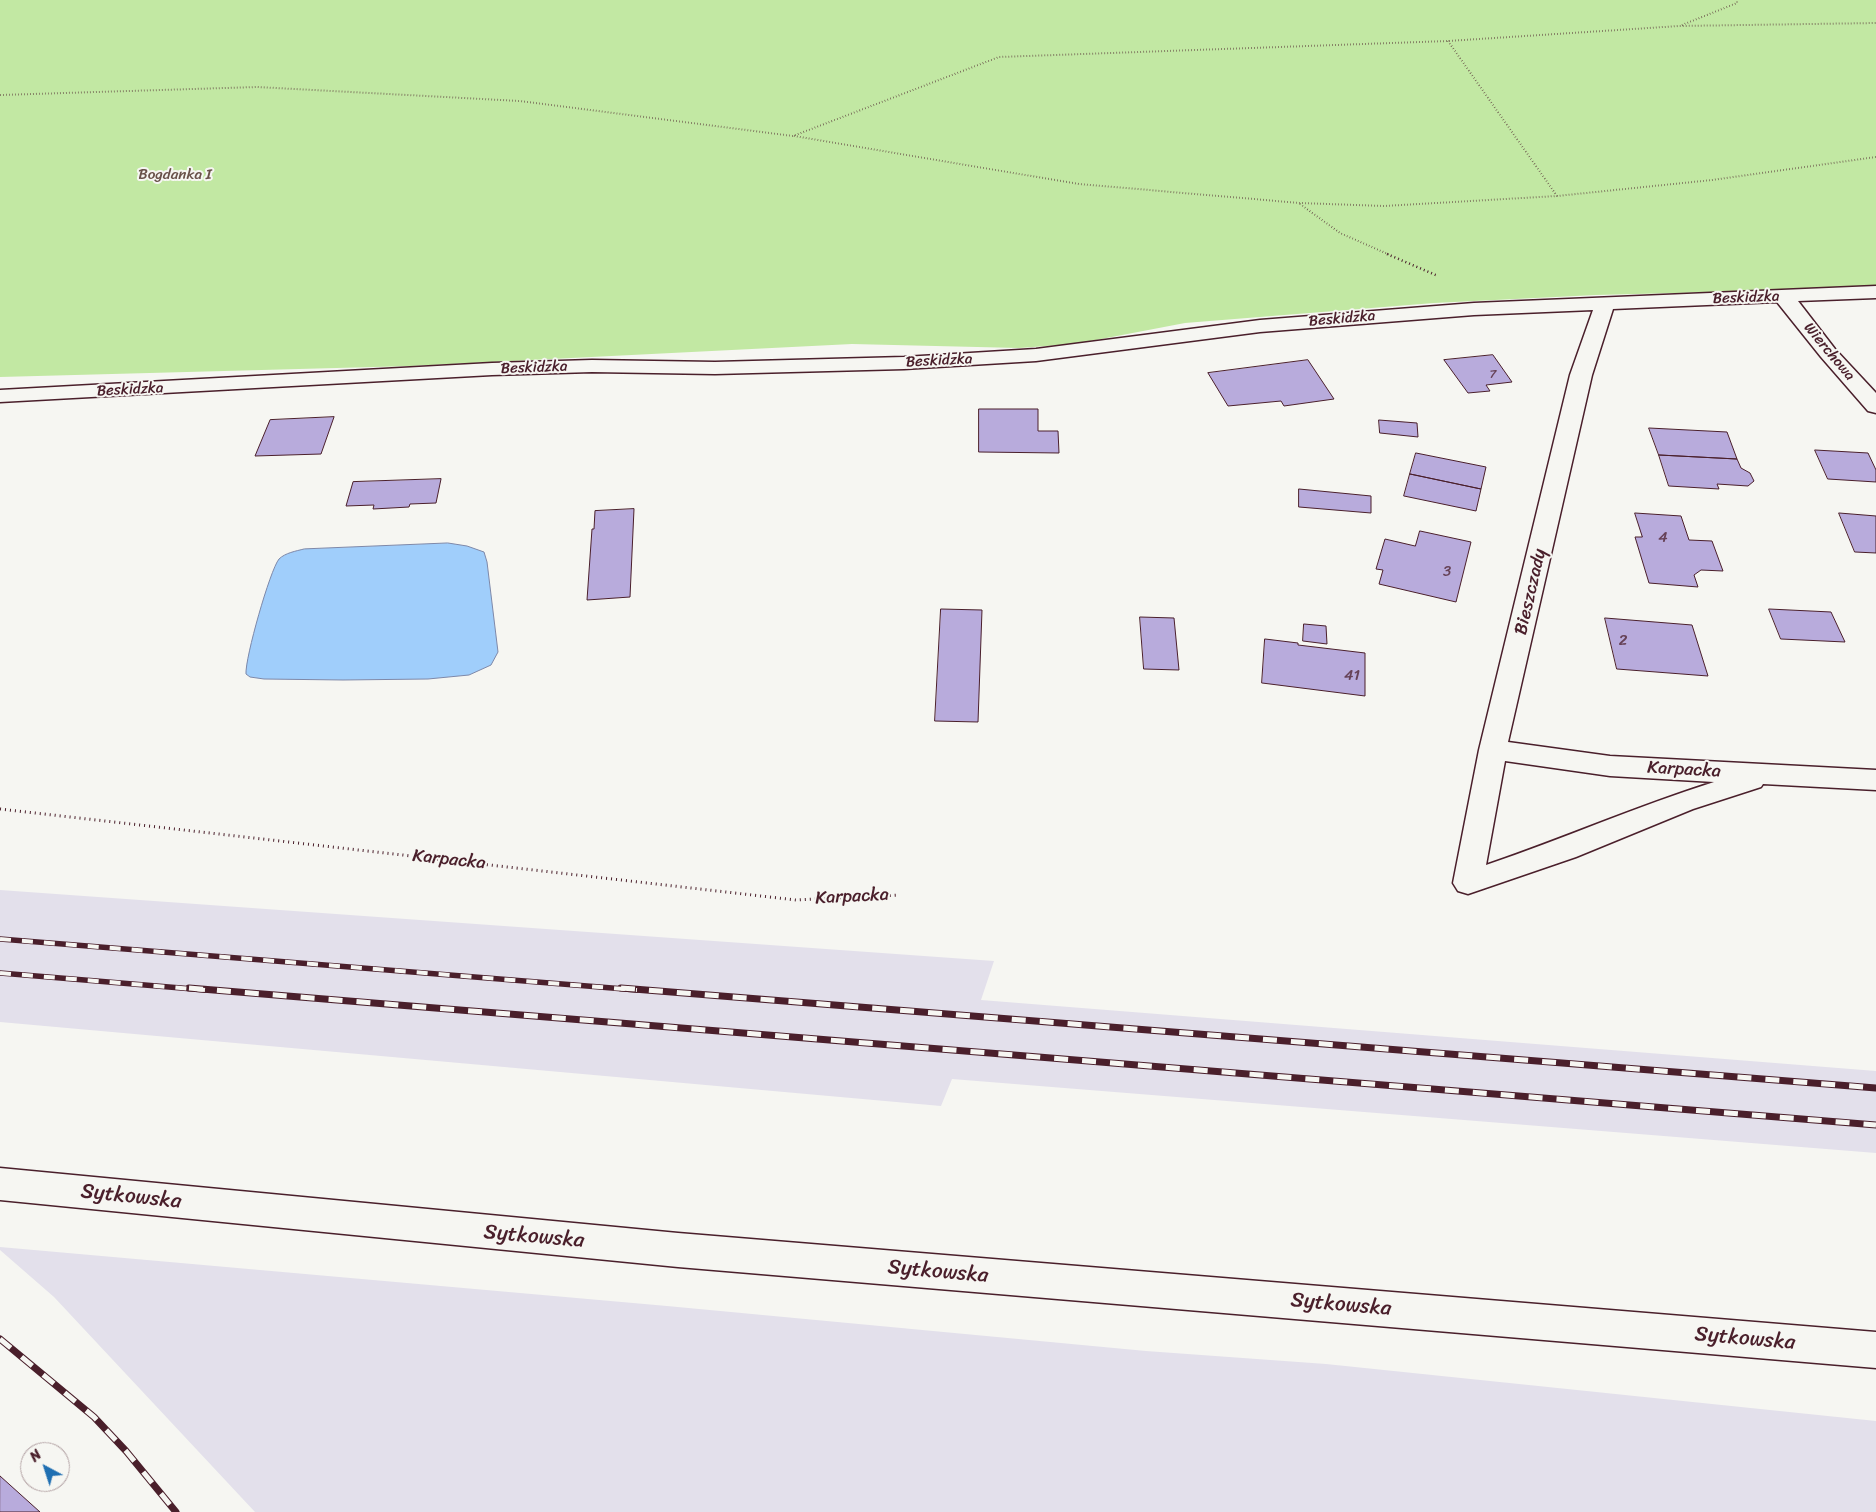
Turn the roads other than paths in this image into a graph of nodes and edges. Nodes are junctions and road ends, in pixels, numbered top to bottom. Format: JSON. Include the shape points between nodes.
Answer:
{"nodes":[{"id":1,"x":1876,"y":292,"type":"edge"},
{"id":2,"x":1783,"y":296,"type":"junction"},
{"id":3,"x":1605,"y":304,"type":"junction"},
{"id":4,"x":0,"y":396,"type":"edge"},
{"id":5,"x":1876,"y":406,"type":"edge"},
{"id":6,"x":1493,"y":750,"type":"junction"},
{"id":7,"x":1764,"y":775,"type":"junction"},
{"id":8,"x":1876,"y":780,"type":"edge"},
{"id":9,"x":0,"y":1184,"type":"edge"},
{"id":10,"x":1876,"y":1350,"type":"edge"}],
"edges":[{"from":1,"to":2,"type":"street","name":"Beskidzka"},
{"from":2,"to":3,"type":"street","name":"Beskidzka"},
{"from":2,"to":5,"type":"street","name":"Wierchowa"},
{"from":3,"to":4,"type":"street","name":"Beskidzka","via":[[1474,309],[1260,326],[1036,355],[914,363],[492,369]]},
{"from":3,"to":6,"type":"street","name":"Bieszczady","via":[[1581,375]]},
{"from":6,"to":7,"type":"street","name":"Karpacka","via":[[1610,766]]},
{"from":6,"to":7,"type":"street","name":"Bieszczady","via":[[1468,883]]},
{"from":7,"to":8,"type":"street","name":"Karpacka"},
{"from":9,"to":10,"type":"street","name":"Sytkowska","via":[[678,1250]]}]}
